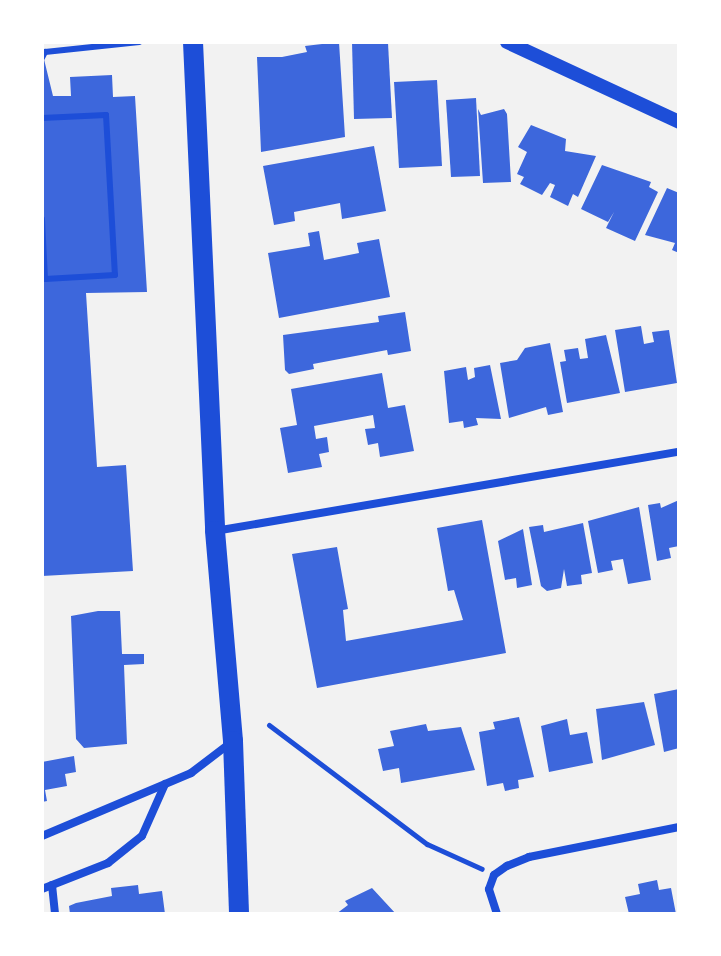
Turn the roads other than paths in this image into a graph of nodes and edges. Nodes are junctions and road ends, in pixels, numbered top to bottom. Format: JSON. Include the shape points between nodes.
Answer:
{"nodes":[{"id":1,"x":139,"y":42,"type":"edge"},
{"id":2,"x":193,"y":42,"type":"edge"},
{"id":3,"x":507,"y":42,"type":"edge"},
{"id":4,"x":43,"y":54,"type":"edge"},
{"id":5,"x":675,"y":117,"type":"edge"},
{"id":6,"x":42,"y":118,"type":"edge"},
{"id":7,"x":42,"y":219,"type":"edge"},
{"id":8,"x":43,"y":279,"type":"edge"},
{"id":9,"x":679,"y":452,"type":"edge"},
{"id":10,"x":215,"y":531,"type":"junction"},
{"id":11,"x":233,"y":741,"type":"junction"},
{"id":12,"x":166,"y":783,"type":"junction"},
{"id":13,"x":679,"y":827,"type":"edge"},
{"id":14,"x":42,"y":836,"type":"edge"},
{"id":15,"x":52,"y":885,"type":"junction"},
{"id":16,"x":42,"y":889,"type":"edge"},
{"id":17,"x":55,"y":914,"type":"edge"},
{"id":18,"x":239,"y":914,"type":"edge"},
{"id":19,"x":497,"y":914,"type":"edge"}],
"edges":[{"from":1,"to":4,"type":"lane"},
{"from":2,"to":10,"type":"main road"},
{"from":3,"to":5,"type":"street"},
{"from":6,"to":8,"type":"lane","via":[[106,115],[115,275]]},
{"from":7,"to":8,"type":"lane"},
{"from":9,"to":10,"type":"street"},
{"from":10,"to":11,"type":"main road"},
{"from":11,"to":12,"type":"street","via":[[191,773]]},
{"from":11,"to":18,"type":"main road"},
{"from":12,"to":14,"type":"street"},
{"from":12,"to":15,"type":"street","via":[[142,836],[108,863]]},
{"from":13,"to":19,"type":"street","via":[[529,857],[494,875],[489,889]]},
{"from":15,"to":16,"type":"street"},
{"from":15,"to":17,"type":"street"}]}
